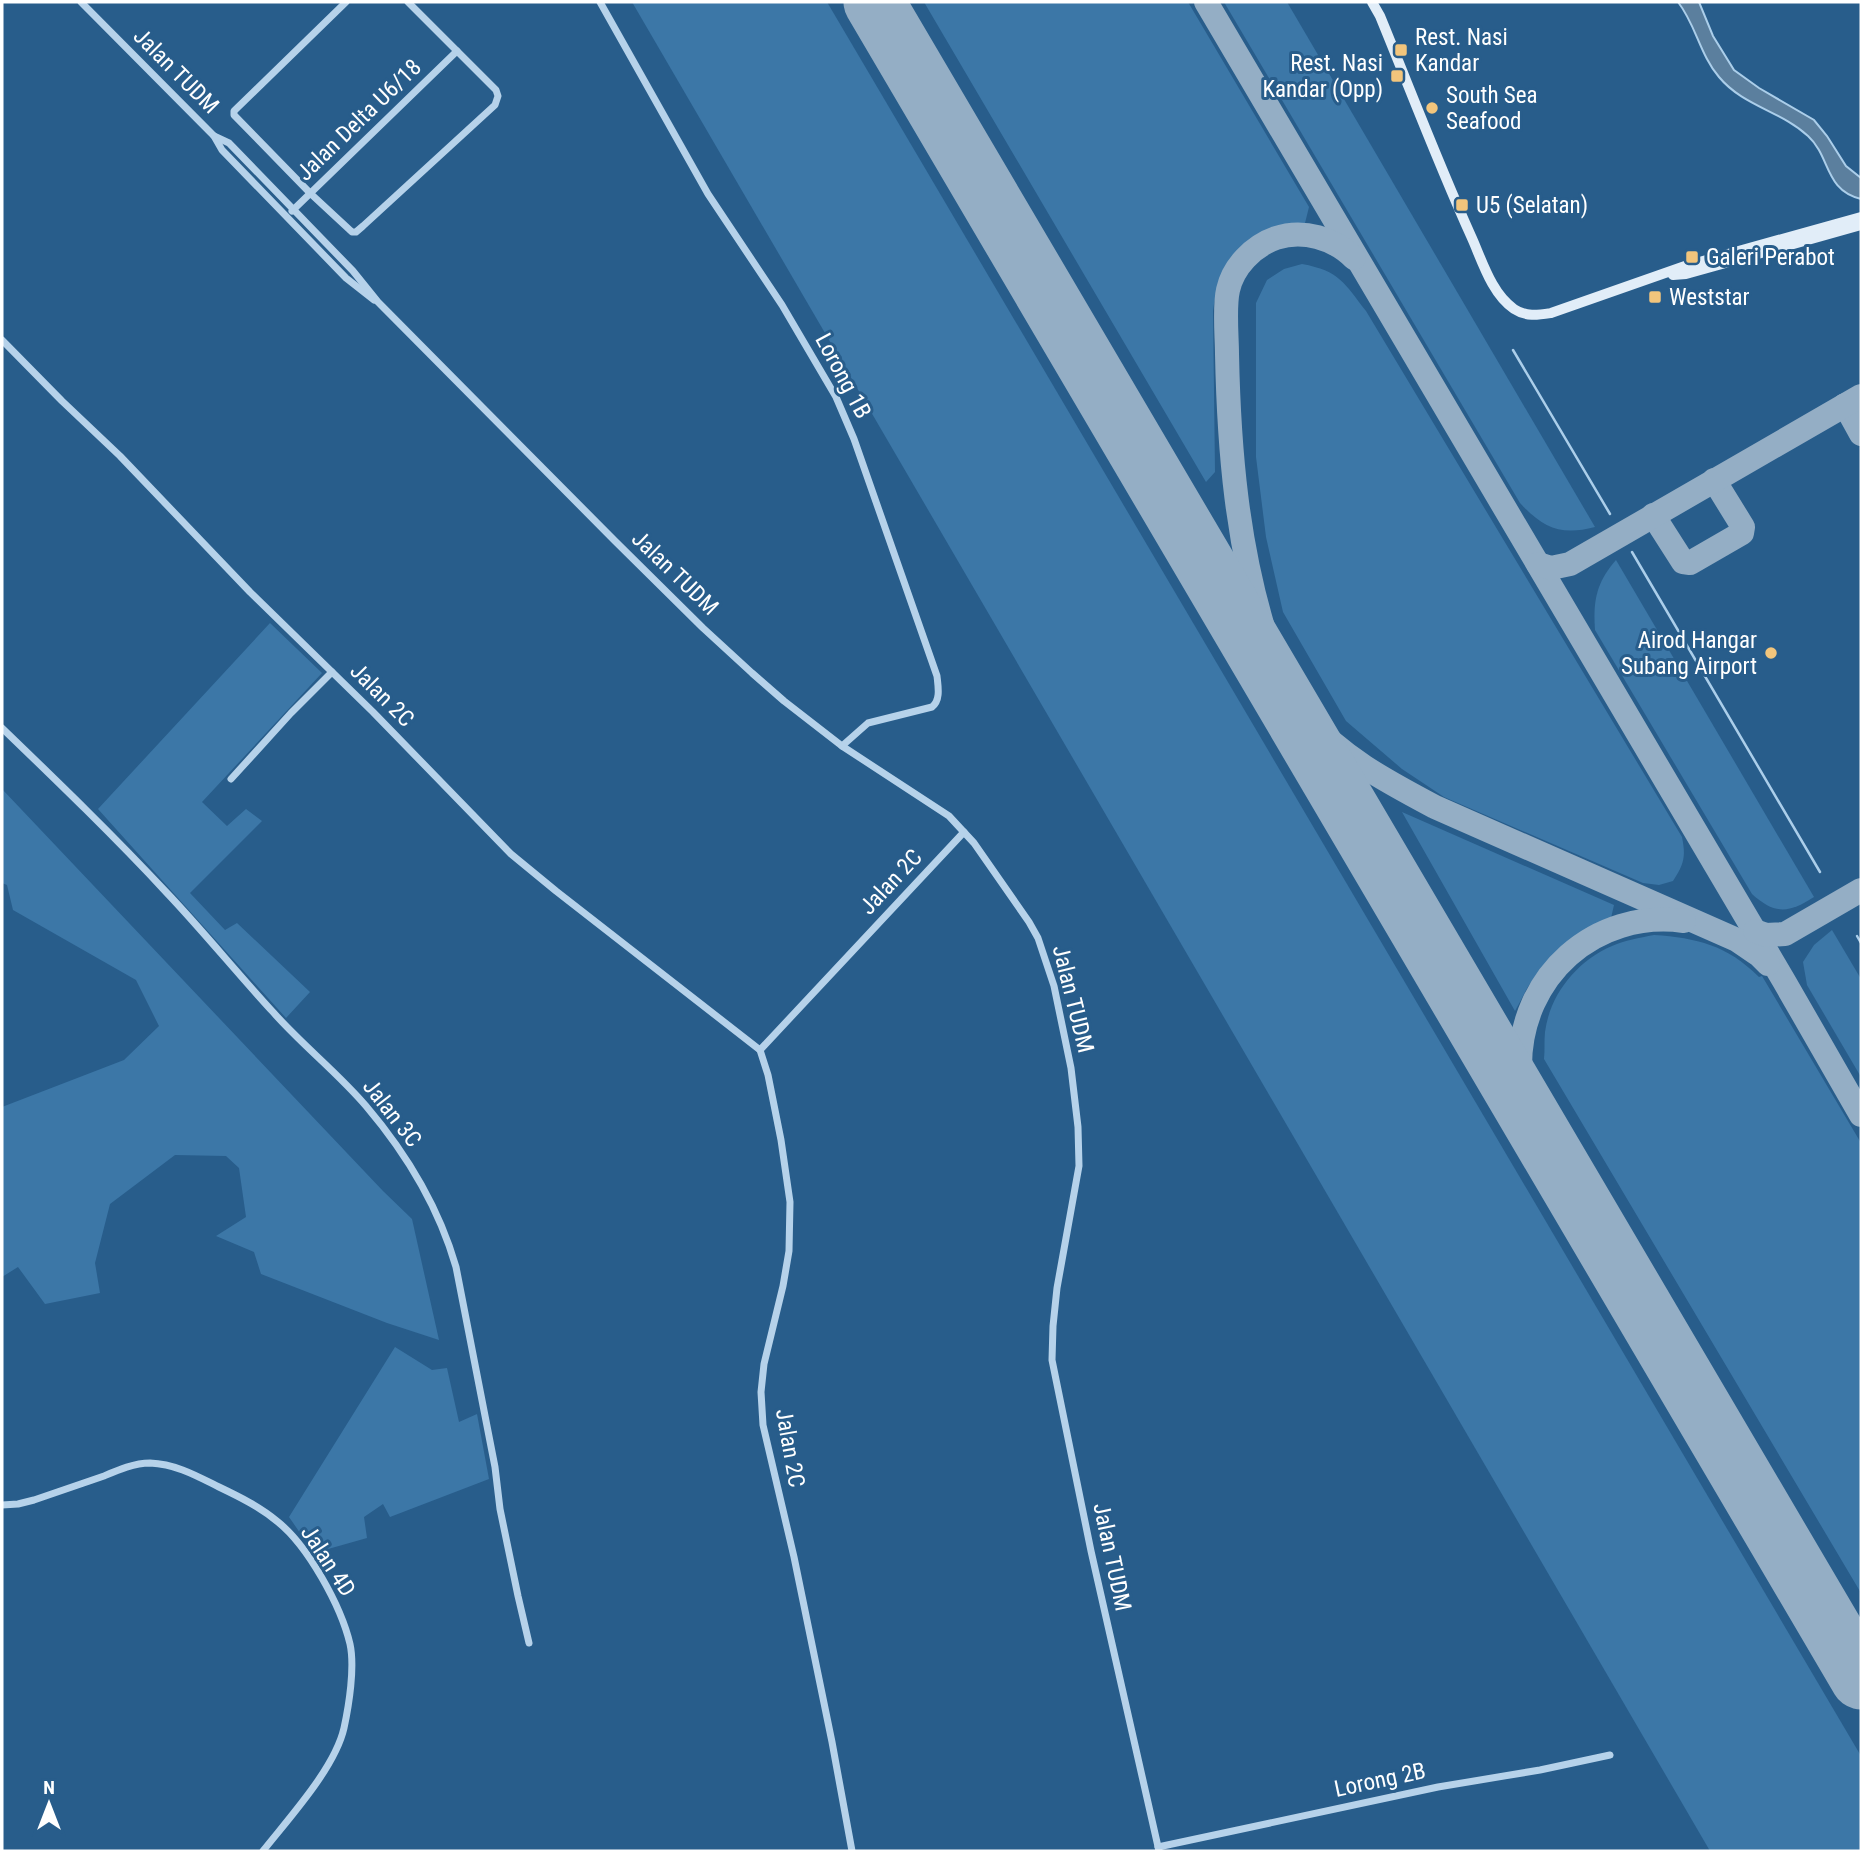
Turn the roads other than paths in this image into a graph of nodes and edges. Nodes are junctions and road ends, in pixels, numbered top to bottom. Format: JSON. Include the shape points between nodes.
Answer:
{"nodes":[{"id":1,"x":81,"y":2,"type":"edge"},
{"id":2,"x":346,"y":2,"type":"edge"},
{"id":3,"x":408,"y":2,"type":"edge"},
{"id":4,"x":600,"y":2,"type":"edge"},
{"id":5,"x":1373,"y":2,"type":"edge"},
{"id":6,"x":457,"y":51,"type":"junction"},
{"id":7,"x":214,"y":136,"type":"junction"},
{"id":8,"x":311,"y":194,"type":"junction"},
{"id":9,"x":294,"y":209,"type":"junction"},
{"id":10,"x":286,"y":216,"type":"junction"},
{"id":11,"x":1861,"y":217,"type":"edge"},
{"id":12,"x":1861,"y":225,"type":"edge"},
{"id":13,"x":1653,"y":278,"type":"junction"},
{"id":14,"x":377,"y":302,"type":"junction"},
{"id":15,"x":2,"y":340,"type":"edge"},
{"id":16,"x":332,"y":672,"type":"junction"},
{"id":17,"x":2,"y":728,"type":"edge"},
{"id":18,"x":842,"y":746,"type":"junction"},
{"id":19,"x":231,"y":779,"type":"dead end"},
{"id":20,"x":964,"y":832,"type":"junction"},
{"id":21,"x":760,"y":1050,"type":"junction"},
{"id":22,"x":2,"y":1505,"type":"edge"},
{"id":23,"x":529,"y":1643,"type":"dead end"},
{"id":24,"x":1610,"y":1755,"type":"dead end"},
{"id":25,"x":1159,"y":1849,"type":"edge"},
{"id":26,"x":264,"y":1851,"type":"edge"},
{"id":27,"x":852,"y":1851,"type":"edge"}],
"edges":[{"from":1,"to":7,"type":"street","name":"Jalan TUDM"},
{"from":2,"to":8,"type":"street","via":[[234,111]]},
{"from":3,"to":6,"type":"street"},
{"from":4,"to":18,"type":"street","name":"Lorong 1B","via":[[708,194],[836,397],[937,676],[937,699],[932,708],[868,723]]},
{"from":5,"to":13,"type":"street","via":[[1494,287],[1514,309],[1524,314],[1551,313]]},
{"from":6,"to":8,"type":"street","name":"Jalan Delta U6/18"},
{"from":6,"to":8,"type":"street","via":[[496,90],[495,105],[356,232]]},
{"from":7,"to":9,"type":"street","name":"Jalan TUDM","via":[[229,143]]},
{"from":7,"to":10,"type":"street","name":"Jalan TUDM"},
{"from":8,"to":9,"type":"street","name":"Jalan Delta U6/18"},
{"from":9,"to":10,"type":"street","name":"Jalan Delta U6/18"},
{"from":9,"to":14,"type":"street","name":"Jalan TUDM"},
{"from":10,"to":14,"type":"street","name":"Jalan TUDM","via":[[346,278]]},
{"from":11,"to":13,"type":"street"},
{"from":12,"to":13,"type":"street","via":[[1686,274]]},
{"from":14,"to":18,"type":"street","name":"Jalan TUDM","via":[[703,628]]},
{"from":15,"to":16,"type":"street","name":"Jalan 2C"},
{"from":16,"to":19,"type":"street"},
{"from":16,"to":21,"type":"street","name":"Jalan 2C","via":[[510,854]]},
{"from":17,"to":23,"type":"street","name":"Jalan 3C","via":[[94,816],[275,1015],[366,1106],[419,1181],[448,1238],[456,1267]]},
{"from":18,"to":20,"type":"street","name":"Jalan TUDM","via":[[949,816]]},
{"from":20,"to":21,"type":"street","name":"Jalan 2C"},
{"from":20,"to":25,"type":"street","name":"Jalan TUDM","via":[[1038,938],[1054,986],[1070,1068],[1079,1166],[1057,1288],[1052,1360]]},
{"from":21,"to":27,"type":"street","name":"Jalan 2C","via":[[790,1202],[789,1251],[764,1364],[763,1425]]},
{"from":22,"to":26,"type":"street","name":"Jalan 4D","via":[[34,1500],[149,1463],[181,1468],[227,1490],[292,1535],[335,1602],[350,1645],[349,1696],[344,1730],[320,1778]]},
{"from":24,"to":25,"type":"street","name":"Lorong 2B","via":[[1438,1787]]}]}
